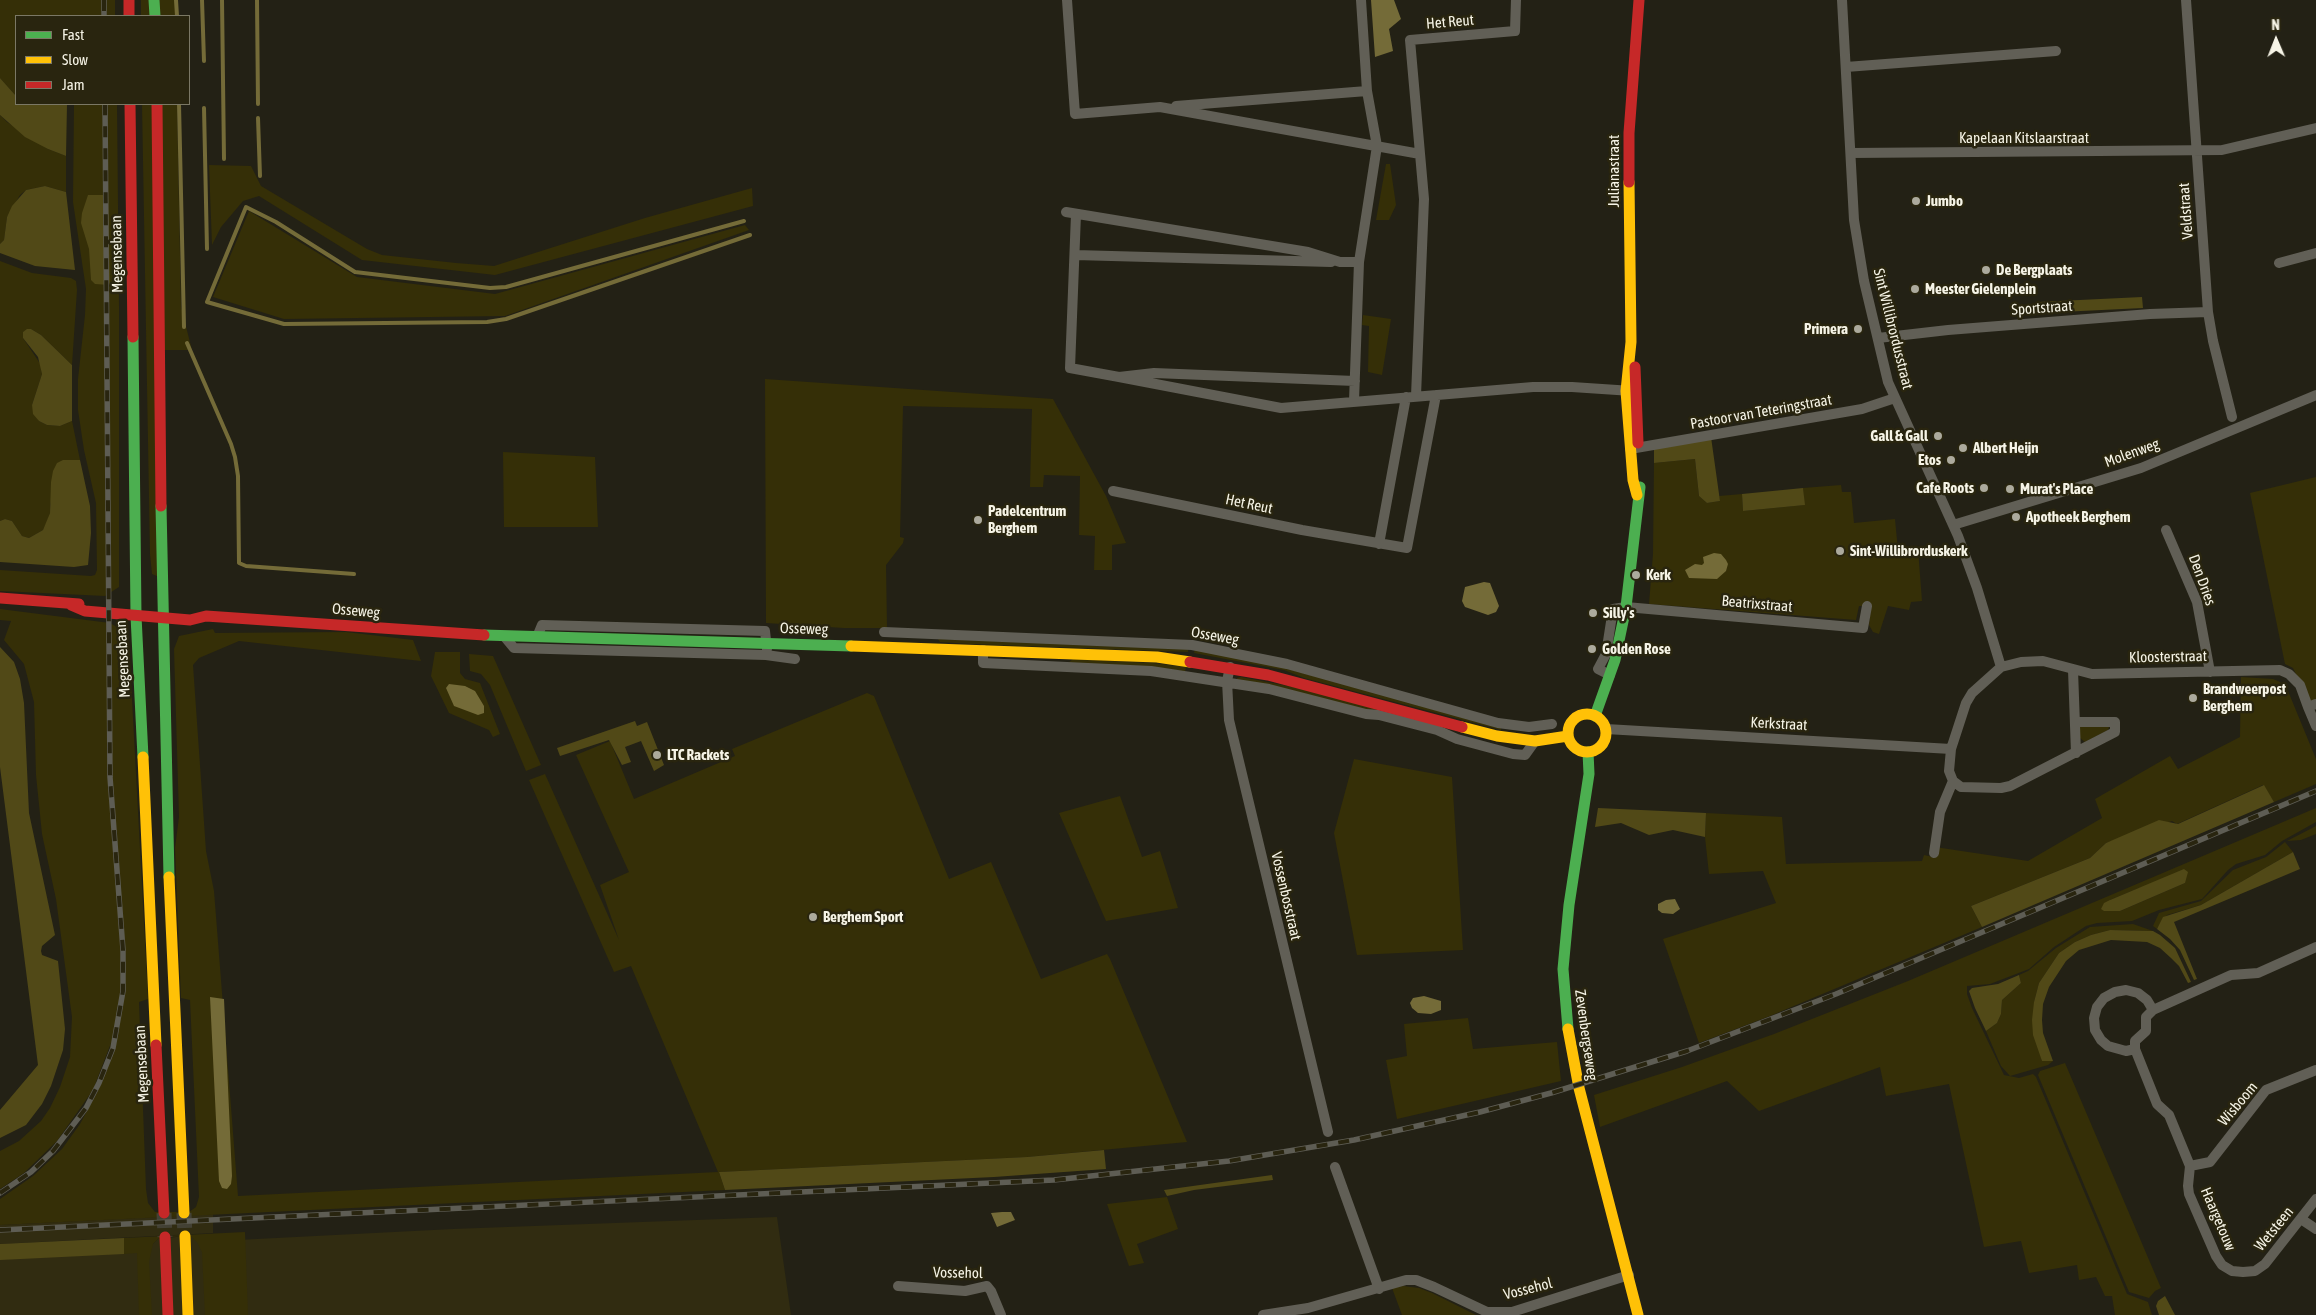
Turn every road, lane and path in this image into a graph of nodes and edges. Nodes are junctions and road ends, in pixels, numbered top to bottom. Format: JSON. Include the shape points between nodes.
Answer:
{"nodes":[{"id":1,"x":129,"y":0,"type":"edge"},
{"id":2,"x":154,"y":0,"type":"edge"},
{"id":3,"x":1066,"y":0,"type":"edge"},
{"id":4,"x":1361,"y":0,"type":"edge"},
{"id":5,"x":1516,"y":0,"type":"edge"},
{"id":6,"x":1639,"y":0,"type":"edge"},
{"id":7,"x":1842,"y":0,"type":"edge"},
{"id":8,"x":2186,"y":0,"type":"edge"},
{"id":9,"x":129,"y":15,"type":"edge"},
{"id":10,"x":155,"y":15,"type":"edge"},
{"id":11,"x":2056,"y":51,"type":"dead end"},
{"id":12,"x":1846,"y":67,"type":"junction"},
{"id":13,"x":1367,"y":91,"type":"junction"},
{"id":14,"x":130,"y":105,"type":"edge"},
{"id":15,"x":157,"y":105,"type":"edge"},
{"id":16,"x":1160,"y":107,"type":"junction"},
{"id":17,"x":2316,"y":128,"type":"edge"},
{"id":18,"x":1376,"y":146,"type":"junction"},
{"id":19,"x":2197,"y":151,"type":"junction"},
{"id":20,"x":1851,"y":153,"type":"junction"},
{"id":21,"x":1420,"y":154,"type":"junction"},
{"id":22,"x":2316,"y":253,"type":"edge"},
{"id":23,"x":1075,"y":255,"type":"junction"},
{"id":24,"x":1340,"y":262,"type":"junction"},
{"id":25,"x":1359,"y":262,"type":"junction"},
{"id":26,"x":2279,"y":263,"type":"dead end"},
{"id":27,"x":2208,"y":312,"type":"junction"},
{"id":28,"x":1878,"y":338,"type":"junction"},
{"id":29,"x":1119,"y":377,"type":"junction"},
{"id":30,"x":1355,"y":381,"type":"junction"},
{"id":31,"x":1631,"y":391,"type":"junction"},
{"id":32,"x":1436,"y":395,"type":"junction"},
{"id":33,"x":2316,"y":395,"type":"edge"},
{"id":34,"x":1411,"y":397,"type":"junction"},
{"id":35,"x":1894,"y":398,"type":"junction"},
{"id":36,"x":1354,"y":401,"type":"junction"},
{"id":37,"x":2232,"y":417,"type":"dead end"},
{"id":38,"x":1634,"y":449,"type":"junction"},
{"id":39,"x":1113,"y":491,"type":"dead end"},
{"id":40,"x":1953,"y":524,"type":"junction"},
{"id":41,"x":2166,"y":530,"type":"dead end"},
{"id":42,"x":1379,"y":544,"type":"junction"},
{"id":43,"x":0,"y":598,"type":"edge"},
{"id":44,"x":1867,"y":606,"type":"dead end"},
{"id":45,"x":1626,"y":607,"type":"junction"},
{"id":46,"x":136,"y":611,"type":"junction"},
{"id":47,"x":162,"y":613,"type":"junction"},
{"id":48,"x":674,"y":628,"type":"junction"},
{"id":49,"x":884,"y":632,"type":"dead end"},
{"id":50,"x":900,"y":633,"type":"junction"},
{"id":51,"x":504,"y":636,"type":"junction"},
{"id":52,"x":537,"y":637,"type":"junction"},
{"id":53,"x":674,"y":641,"type":"junction"},
{"id":54,"x":767,"y":643,"type":"junction"},
{"id":55,"x":900,"y":647,"type":"junction"},
{"id":56,"x":983,"y":650,"type":"junction"},
{"id":57,"x":1063,"y":653,"type":"junction"},
{"id":58,"x":766,"y":655,"type":"junction"},
{"id":59,"x":794,"y":659,"type":"dead end"},
{"id":60,"x":1063,"y":667,"type":"junction"},
{"id":61,"x":1230,"y":667,"type":"junction"},
{"id":62,"x":2001,"y":668,"type":"junction"},
{"id":63,"x":2073,"y":670,"type":"junction"},
{"id":64,"x":2210,"y":672,"type":"junction"},
{"id":65,"x":1227,"y":681,"type":"junction"},
{"id":66,"x":2312,"y":706,"type":"edge"},
{"id":67,"x":1595,"y":716,"type":"junction"},
{"id":68,"x":2075,"y":722,"type":"junction"},
{"id":69,"x":1552,"y":724,"type":"dead end"},
{"id":70,"x":1515,"y":726,"type":"junction"},
{"id":71,"x":2316,"y":726,"type":"edge"},
{"id":72,"x":1606,"y":730,"type":"junction"},
{"id":73,"x":1568,"y":736,"type":"junction"},
{"id":74,"x":1514,"y":740,"type":"junction"},
{"id":75,"x":1535,"y":741,"type":"junction"},
{"id":76,"x":1950,"y":749,"type":"junction"},
{"id":77,"x":1588,"y":752,"type":"junction"},
{"id":78,"x":2076,"y":753,"type":"junction"},
{"id":79,"x":1953,"y":781,"type":"junction"},
{"id":80,"x":1934,"y":853,"type":"dead end"},
{"id":81,"x":2316,"y":947,"type":"edge"},
{"id":82,"x":2153,"y":1010,"type":"junction"},
{"id":83,"x":2135,"y":1049,"type":"junction"},
{"id":84,"x":2316,"y":1070,"type":"edge"},
{"id":85,"x":1328,"y":1132,"type":"dead end"},
{"id":86,"x":2190,"y":1166,"type":"junction"},
{"id":87,"x":1335,"y":1167,"type":"dead end"},
{"id":88,"x":2316,"y":1199,"type":"edge"},
{"id":89,"x":164,"y":1213,"type":"tunnel mouth"},
{"id":90,"x":184,"y":1213,"type":"tunnel mouth"},
{"id":91,"x":2302,"y":1219,"type":"junction"},
{"id":92,"x":2316,"y":1229,"type":"edge"},
{"id":93,"x":185,"y":1236,"type":"tunnel mouth"},
{"id":94,"x":165,"y":1237,"type":"tunnel mouth"},
{"id":95,"x":2222,"y":1265,"type":"joint"},
{"id":96,"x":1629,"y":1274,"type":"junction"},
{"id":97,"x":898,"y":1286,"type":"dead end"},
{"id":98,"x":1379,"y":1289,"type":"junction"},
{"id":99,"x":168,"y":1315,"type":"edge"},
{"id":100,"x":188,"y":1315,"type":"edge"},
{"id":101,"x":1001,"y":1315,"type":"edge"},
{"id":102,"x":1263,"y":1315,"type":"edge"},
{"id":103,"x":1638,"y":1315,"type":"edge"}],
"edges":[{"from":1,"to":9,"type":"street"},
{"from":2,"to":10,"type":"street"},
{"from":3,"to":16,"type":"street","via":[[1075,114]]},
{"from":4,"to":13,"type":"street"},
{"from":5,"to":21,"type":"street","name":"Het Reut","via":[[1515,31],[1410,40]]},
{"from":6,"to":31,"type":"street","name":"Julianastraat","via":[[1629,133]]},
{"from":7,"to":12,"type":"street","name":"Sint Willibrordusstraat"},
{"from":8,"to":19,"type":"street","name":"Veldstraat"},
{"from":11,"to":12,"type":"street"},
{"from":12,"to":20,"type":"street","name":"Sint Willibrordusstraat"},
{"from":13,"to":16,"type":"street"},
{"from":13,"to":18,"type":"street"},
{"from":14,"to":46,"type":"street","name":"Megensebaan"},
{"from":15,"to":47,"type":"street"},
{"from":16,"to":18,"type":"street"},
{"from":17,"to":19,"type":"street","name":"Kapelaan Kitslaarstraat","via":[[2222,150]]},
{"from":18,"to":21,"type":"street"},
{"from":18,"to":25,"type":"street"},
{"from":19,"to":20,"type":"street","name":"Kapelaan Kitslaarstraat"},
{"from":19,"to":27,"type":"street","name":"Veldstraat"},
{"from":20,"to":28,"type":"street","name":"Sint Willibrordusstraat","via":[[1854,220]]},
{"from":21,"to":34,"type":"street","name":"Het Reut","via":[[1424,199]]},
{"from":22,"to":26,"type":"street"},
{"from":23,"to":24,"type":"street"},
{"from":23,"to":24,"type":"street","via":[[1071,213],[1308,252]]},
{"from":23,"to":29,"type":"street","via":[[1070,368]]},
{"from":24,"to":25,"type":"street"},
{"from":25,"to":30,"type":"street"},
{"from":27,"to":28,"type":"street","name":"Sportstraat"},
{"from":27,"to":37,"type":"street","name":"Veldstraat"},
{"from":28,"to":35,"type":"street","name":"Sint Willibrordusstraat"},
{"from":29,"to":30,"type":"street","via":[[1154,373]]},
{"from":29,"to":36,"type":"street","via":[[1281,408]]},
{"from":30,"to":36,"type":"street"},
{"from":31,"to":32,"type":"street","via":[[1543,387]]},
{"from":31,"to":38,"type":"street","name":"Julianastraat"},
{"from":32,"to":34,"type":"street"},
{"from":32,"to":42,"type":"street","name":"Het Reut","via":[[1407,548]]},
{"from":33,"to":40,"type":"street","name":"Molenweg","via":[[2141,468]]},
{"from":34,"to":36,"type":"street"},
{"from":34,"to":42,"type":"street","name":"Het Reut"},
{"from":35,"to":38,"type":"street","name":"Pastoor van Teteringstraat","via":[[1862,409]]},
{"from":35,"to":40,"type":"street","name":"Sint Willibrordusstraat"},
{"from":38,"to":45,"type":"street","name":"Julianastraat","via":[[1633,480],[1637,494]]},
{"from":39,"to":42,"type":"street","name":"Het Reut"},
{"from":40,"to":62,"type":"street","name":"Sint Willibrordusstraat","via":[[1977,588]]},
{"from":41,"to":64,"type":"street","name":"Den Dries","via":[[2197,602]]},
{"from":43,"to":46,"type":"street","name":"Osseweg","via":[[71,605],[85,611]]},
{"from":44,"to":45,"type":"street","name":"Beatrixstraat","via":[[1863,628]]},
{"from":45,"to":67,"type":"street","name":"Julianastraat","via":[[1610,675]]},
{"from":46,"to":47,"type":"street","name":"Osseweg"},
{"from":46,"to":89,"type":"street","name":"Megensebaan"},
{"from":47,"to":51,"type":"street","name":"Osseweg","via":[[191,610],[206,616]]},
{"from":47,"to":90,"type":"street","via":[[170,900]]},
{"from":48,"to":52,"type":"street","name":"Osseweg","via":[[542,625]]},
{"from":48,"to":53,"type":"street"},
{"from":48,"to":54,"type":"street","name":"Osseweg","via":[[765,630]]},
{"from":49,"to":50,"type":"street","name":"Osseweg"},
{"from":50,"to":55,"type":"street"},
{"from":50,"to":70,"type":"street","name":"Osseweg","via":[[1198,646],[1287,664]]},
{"from":51,"to":52,"type":"street","name":"Osseweg"},
{"from":51,"to":58,"type":"street","name":"Osseweg","via":[[514,648]]},
{"from":52,"to":53,"type":"street","name":"Osseweg"},
{"from":53,"to":54,"type":"street","name":"Osseweg"},
{"from":54,"to":55,"type":"street","name":"Osseweg"},
{"from":54,"to":58,"type":"street","name":"Osseweg"},
{"from":55,"to":56,"type":"street","name":"Osseweg"},
{"from":56,"to":57,"type":"street","name":"Osseweg"},
{"from":56,"to":60,"type":"street","name":"Osseweg","via":[[983,663]]},
{"from":57,"to":60,"type":"street"},
{"from":57,"to":61,"type":"street","name":"Osseweg","via":[[1157,657]]},
{"from":58,"to":59,"type":"street","name":"Osseweg"},
{"from":60,"to":65,"type":"street","name":"Osseweg","via":[[1151,671]]},
{"from":61,"to":65,"type":"street","name":"Vossenbosstraat"},
{"from":61,"to":74,"type":"street","name":"Osseweg"},
{"from":62,"to":63,"type":"street","name":"Kloosterstraat","via":[[2021,662],[2043,661]]},
{"from":62,"to":76,"type":"street","via":[[1972,693]]},
{"from":63,"to":64,"type":"street","name":"Kloosterstraat","via":[[2092,674]]},
{"from":63,"to":68,"type":"street"},
{"from":64,"to":66,"type":"street","name":"Kloosterstraat","via":[[2280,670],[2300,685]]},
{"from":65,"to":75,"type":"street","name":"Osseweg","via":[[1379,715],[1513,754],[1525,755]]},
{"from":65,"to":85,"type":"street","name":"Vossenbosstraat","via":[[1229,720]]},
{"from":66,"to":71,"type":"street","name":"Kloosterstraat"},
{"from":67,"to":72,"type":"street"},
{"from":67,"to":73,"type":"street","via":[[1577,716],[1569,726]]},
{"from":68,"to":78,"type":"street"},
{"from":68,"to":78,"type":"street","via":[[2115,722],[2115,732]]},
{"from":69,"to":70,"type":"street","name":"Osseweg"},
{"from":70,"to":74,"type":"street"},
{"from":72,"to":76,"type":"street","name":"Kerkstraat"},
{"from":72,"to":77,"type":"street","via":[[1602,745]]},
{"from":73,"to":75,"type":"street","name":"Osseweg"},
{"from":73,"to":77,"type":"street","via":[[1574,747]]},
{"from":74,"to":75,"type":"street","name":"Osseweg"},
{"from":76,"to":79,"type":"street","via":[[1949,771]]},
{"from":77,"to":96,"type":"street","name":"Zevenbergseweg","via":[[1589,774],[1564,969],[1566,1016],[1580,1092]]},
{"from":78,"to":79,"type":"street","via":[[2002,788],[1961,787]]},
{"from":79,"to":80,"type":"street","via":[[1940,812]]},
{"from":81,"to":82,"type":"street","via":[[2258,973],[2232,975]]},
{"from":82,"to":83,"type":"street","via":[[2146,1017],[2146,1031],[2136,1041]]},
{"from":82,"to":83,"type":"street","via":[[2142,996],[2126,990],[2110,995],[2097,1007],[2095,1030],[2101,1040],[2116,1050]]},
{"from":83,"to":86,"type":"street","name":"Haargetouw","via":[[2157,1104],[2169,1115]]},
{"from":84,"to":86,"type":"street","name":"Wisboom","via":[[2266,1090],[2210,1162]]},
{"from":86,"to":95,"type":"street","name":"Haargetouw","via":[[2189,1194]]},
{"from":87,"to":98,"type":"street"},
{"from":88,"to":91,"type":"street","name":"Wetsteen"},
{"from":91,"to":92,"type":"street"},
{"from":91,"to":95,"type":"street","name":"Wetsteen","via":[[2255,1272],[2232,1271]]},
{"from":93,"to":100,"type":"street"},
{"from":94,"to":99,"type":"street"},
{"from":96,"to":98,"type":"street","name":"Vossehol","via":[[1512,1312],[1487,1312],[1416,1280]]},
{"from":96,"to":103,"type":"street","name":"Zevenbergseweg"},
{"from":97,"to":101,"type":"street","name":"Vossehol","via":[[965,1290],[987,1286]]},
{"from":98,"to":102,"type":"street","name":"Vossehol","via":[[1308,1308]]}]}
